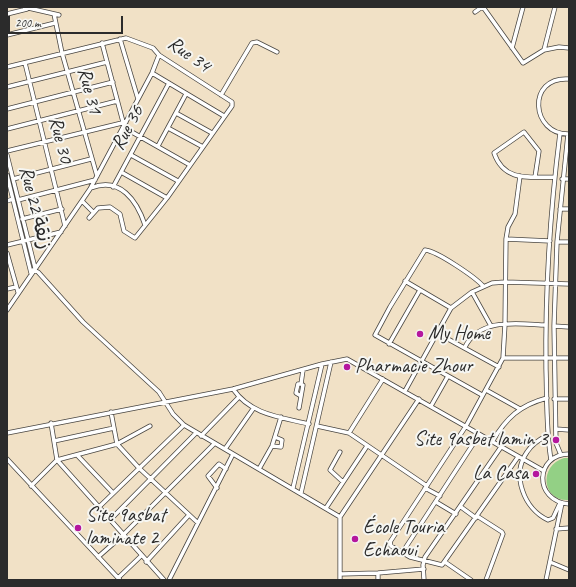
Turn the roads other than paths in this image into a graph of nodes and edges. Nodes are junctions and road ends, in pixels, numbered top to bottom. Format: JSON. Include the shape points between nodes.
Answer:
{"nodes":[{"id":1,"x":24,"y":7,"type":"edge"},
{"id":2,"x":482,"y":7,"type":"edge"},
{"id":3,"x":523,"y":7,"type":"edge"},
{"id":4,"x":555,"y":7,"type":"edge"},
{"id":5,"x":30,"y":8,"type":"junction"},
{"id":6,"x":476,"y":12,"type":"dead end"},
{"id":7,"x":7,"y":14,"type":"edge"},
{"id":8,"x":54,"y":14,"type":"junction"},
{"id":9,"x":59,"y":15,"type":"dead end"},
{"id":10,"x":55,"y":23,"type":"junction"},
{"id":11,"x":7,"y":35,"type":"edge"},
{"id":12,"x":120,"y":39,"type":"junction"},
{"id":13,"x":102,"y":43,"type":"junction"},
{"id":14,"x":512,"y":48,"type":"junction"},
{"id":15,"x":569,"y":48,"type":"edge"},
{"id":16,"x":544,"y":50,"type":"junction"},
{"id":17,"x":277,"y":52,"type":"dead end"},
{"id":18,"x":62,"y":53,"type":"junction"},
{"id":19,"x":159,"y":55,"type":"junction"},
{"id":20,"x":107,"y":62,"type":"junction"},
{"id":21,"x":25,"y":63,"type":"junction"},
{"id":22,"x":7,"y":67,"type":"edge"},
{"id":23,"x":68,"y":72,"type":"junction"},
{"id":24,"x":152,"y":73,"type":"junction"},
{"id":25,"x":569,"y":79,"type":"edge"},
{"id":26,"x":30,"y":82,"type":"junction"},
{"id":27,"x":112,"y":82,"type":"junction"},
{"id":28,"x":169,"y":83,"type":"junction"},
{"id":29,"x":7,"y":87,"type":"edge"},
{"id":30,"x":73,"y":92,"type":"junction"},
{"id":31,"x":186,"y":94,"type":"junction"},
{"id":32,"x":222,"y":95,"type":"junction"},
{"id":33,"x":138,"y":99,"type":"junction"},
{"id":34,"x":118,"y":101,"type":"junction"},
{"id":35,"x":34,"y":102,"type":"junction"},
{"id":36,"x":7,"y":109,"type":"edge"},
{"id":37,"x":78,"y":111,"type":"junction"},
{"id":38,"x":176,"y":113,"type":"junction"},
{"id":39,"x":224,"y":116,"type":"junction"},
{"id":40,"x":40,"y":121,"type":"junction"},
{"id":41,"x":124,"y":122,"type":"junction"},
{"id":42,"x":123,"y":128,"type":"junction"},
{"id":43,"x":168,"y":128,"type":"junction"},
{"id":44,"x":7,"y":129,"type":"edge"},
{"id":45,"x":84,"y":131,"type":"junction"},
{"id":46,"x":212,"y":133,"type":"junction"},
{"id":47,"x":560,"y":133,"type":"junction"},
{"id":48,"x":568,"y":134,"type":"edge"},
{"id":49,"x":140,"y":136,"type":"junction"},
{"id":50,"x":45,"y":142,"type":"junction"},
{"id":51,"x":158,"y":146,"type":"junction"},
{"id":52,"x":203,"y":147,"type":"junction"},
{"id":53,"x":7,"y":151,"type":"edge"},
{"id":54,"x":7,"y":155,"type":"edge"},
{"id":55,"x":131,"y":155,"type":"junction"},
{"id":56,"x":91,"y":159,"type":"junction"},
{"id":57,"x":190,"y":165,"type":"junction"},
{"id":58,"x":52,"y":170,"type":"junction"},
{"id":59,"x":121,"y":172,"type":"junction"},
{"id":60,"x":7,"y":175,"type":"edge"},
{"id":61,"x":520,"y":176,"type":"junction"},
{"id":62,"x":535,"y":177,"type":"junction"},
{"id":63,"x":555,"y":177,"type":"junction"},
{"id":64,"x":96,"y":178,"type":"junction"},
{"id":65,"x":562,"y":178,"type":"junction"},
{"id":66,"x":13,"y":179,"type":"junction"},
{"id":67,"x":569,"y":179,"type":"edge"},
{"id":68,"x":178,"y":181,"type":"junction"},
{"id":69,"x":113,"y":187,"type":"junction"},
{"id":70,"x":90,"y":189,"type":"junction"},
{"id":71,"x":57,"y":190,"type":"junction"},
{"id":72,"x":167,"y":198,"type":"junction"},
{"id":73,"x":16,"y":199,"type":"junction"},
{"id":74,"x":7,"y":201,"type":"edge"},
{"id":75,"x":82,"y":201,"type":"junction"},
{"id":76,"x":62,"y":209,"type":"junction"},
{"id":77,"x":560,"y":209,"type":"junction"},
{"id":78,"x":569,"y":209,"type":"edge"},
{"id":79,"x":93,"y":212,"type":"junction"},
{"id":80,"x":89,"y":218,"type":"dead end"},
{"id":81,"x":22,"y":219,"type":"junction"},
{"id":82,"x":145,"y":225,"type":"junction"},
{"id":83,"x":65,"y":226,"type":"junction"},
{"id":84,"x":61,"y":232,"type":"junction"},
{"id":85,"x":506,"y":239,"type":"junction"},
{"id":86,"x":28,"y":240,"type":"junction"},
{"id":87,"x":23,"y":241,"type":"junction"},
{"id":88,"x":550,"y":241,"type":"junction"},
{"id":89,"x":557,"y":242,"type":"junction"},
{"id":90,"x":569,"y":242,"type":"edge"},
{"id":91,"x":7,"y":246,"type":"edge"},
{"id":92,"x":7,"y":253,"type":"edge"},
{"id":93,"x":9,"y":268,"type":"edge"},
{"id":94,"x":33,"y":270,"type":"junction"},
{"id":95,"x":405,"y":281,"type":"junction"},
{"id":96,"x":505,"y":282,"type":"junction"},
{"id":97,"x":547,"y":283,"type":"junction"},
{"id":98,"x":555,"y":284,"type":"junction"},
{"id":99,"x":569,"y":284,"type":"edge"},
{"id":100,"x":483,"y":286,"type":"junction"},
{"id":101,"x":16,"y":287,"type":"junction"},
{"id":102,"x":7,"y":289,"type":"edge"},
{"id":103,"x":420,"y":290,"type":"junction"},
{"id":104,"x":18,"y":292,"type":"junction"},
{"id":105,"x":472,"y":292,"type":"junction"},
{"id":106,"x":451,"y":308,"type":"junction"},
{"id":107,"x":7,"y":310,"type":"edge"},
{"id":108,"x":505,"y":324,"type":"junction"},
{"id":109,"x":546,"y":325,"type":"junction"},
{"id":110,"x":491,"y":326,"type":"junction"},
{"id":111,"x":554,"y":326,"type":"junction"},
{"id":112,"x":569,"y":327,"type":"edge"},
{"id":113,"x":436,"y":332,"type":"junction"},
{"id":114,"x":389,"y":344,"type":"junction"},
{"id":115,"x":465,"y":348,"type":"junction"},
{"id":116,"x":503,"y":358,"type":"junction"},
{"id":117,"x":546,"y":358,"type":"junction"},
{"id":118,"x":553,"y":358,"type":"junction"},
{"id":119,"x":569,"y":358,"type":"edge"},
{"id":120,"x":421,"y":361,"type":"junction"},
{"id":121,"x":331,"y":362,"type":"junction"},
{"id":122,"x":322,"y":364,"type":"junction"},
{"id":123,"x":499,"y":367,"type":"junction"},
{"id":124,"x":303,"y":370,"type":"junction"},
{"id":125,"x":448,"y":376,"type":"junction"},
{"id":126,"x":383,"y":379,"type":"junction"},
{"id":127,"x":233,"y":389,"type":"junction"},
{"id":128,"x":486,"y":390,"type":"junction"},
{"id":129,"x":404,"y":391,"type":"junction"},
{"id":130,"x":482,"y":396,"type":"junction"},
{"id":131,"x":239,"y":397,"type":"junction"},
{"id":132,"x":547,"y":398,"type":"junction"},
{"id":133,"x":419,"y":399,"type":"junction"},
{"id":134,"x":554,"y":399,"type":"junction"},
{"id":135,"x":569,"y":399,"type":"edge"},
{"id":136,"x":166,"y":402,"type":"junction"},
{"id":137,"x":431,"y":406,"type":"junction"},
{"id":138,"x":299,"y":408,"type":"dead end"},
{"id":139,"x":253,"y":409,"type":"junction"},
{"id":140,"x":520,"y":409,"type":"junction"},
{"id":141,"x":111,"y":412,"type":"junction"},
{"id":142,"x":280,"y":417,"type":"junction"},
{"id":143,"x":52,"y":423,"type":"junction"},
{"id":144,"x":309,"y":424,"type":"junction"},
{"id":145,"x":184,"y":425,"type":"junction"},
{"id":146,"x":150,"y":426,"type":"dead end"},
{"id":147,"x":317,"y":426,"type":"junction"},
{"id":148,"x":466,"y":426,"type":"junction"},
{"id":149,"x":114,"y":428,"type":"junction"},
{"id":150,"x":556,"y":430,"type":"junction"},
{"id":151,"x":569,"y":430,"type":"edge"},
{"id":152,"x":7,"y":433,"type":"edge"},
{"id":153,"x":196,"y":433,"type":"junction"},
{"id":154,"x":349,"y":433,"type":"junction"},
{"id":155,"x":479,"y":435,"type":"junction"},
{"id":156,"x":548,"y":435,"type":"junction"},
{"id":157,"x":201,"y":436,"type":"junction"},
{"id":158,"x":275,"y":437,"type":"junction"},
{"id":159,"x":54,"y":441,"type":"junction"},
{"id":160,"x":492,"y":442,"type":"junction"},
{"id":161,"x":117,"y":444,"type":"junction"},
{"id":162,"x":214,"y":444,"type":"junction"},
{"id":163,"x":272,"y":446,"type":"junction"},
{"id":164,"x":367,"y":446,"type":"junction"},
{"id":165,"x":501,"y":447,"type":"junction"},
{"id":166,"x":225,"y":449,"type":"junction"},
{"id":167,"x":340,"y":452,"type":"dead end"},
{"id":168,"x":233,"y":454,"type":"junction"},
{"id":169,"x":569,"y":454,"type":"edge"},
{"id":170,"x":77,"y":455,"type":"junction"},
{"id":171,"x":561,"y":455,"type":"junction"},
{"id":172,"x":381,"y":456,"type":"junction"},
{"id":173,"x":518,"y":457,"type":"junction"},
{"id":174,"x":7,"y":459,"type":"edge"},
{"id":175,"x":57,"y":460,"type":"junction"},
{"id":176,"x":523,"y":460,"type":"junction"},
{"id":177,"x":551,"y":460,"type":"junction"},
{"id":178,"x":139,"y":468,"type":"junction"},
{"id":179,"x":226,"y":469,"type":"junction"},
{"id":180,"x":259,"y":469,"type":"junction"},
{"id":181,"x":544,"y":471,"type":"junction"},
{"id":182,"x":150,"y":479,"type":"junction"},
{"id":183,"x":343,"y":482,"type":"junction"},
{"id":184,"x":31,"y":486,"type":"junction"},
{"id":185,"x":426,"y":487,"type":"junction"},
{"id":186,"x":217,"y":488,"type":"junction"},
{"id":187,"x":293,"y":488,"type":"junction"},
{"id":188,"x":113,"y":493,"type":"junction"},
{"id":189,"x":166,"y":493,"type":"junction"},
{"id":190,"x":301,"y":493,"type":"junction"},
{"id":191,"x":440,"y":496,"type":"junction"},
{"id":192,"x":436,"y":502,"type":"junction"},
{"id":193,"x":561,"y":503,"type":"junction"},
{"id":194,"x":569,"y":504,"type":"edge"},
{"id":195,"x":99,"y":507,"type":"junction"},
{"id":196,"x":461,"y":507,"type":"junction"},
{"id":197,"x":326,"y":508,"type":"junction"},
{"id":198,"x":456,"y":514,"type":"junction"},
{"id":199,"x":189,"y":515,"type":"junction"},
{"id":200,"x":340,"y":517,"type":"junction"},
{"id":201,"x":477,"y":517,"type":"junction"},
{"id":202,"x":110,"y":520,"type":"junction"},
{"id":203,"x":198,"y":523,"type":"junction"},
{"id":204,"x":569,"y":528,"type":"edge"},
{"id":205,"x":556,"y":529,"type":"junction"},
{"id":206,"x":123,"y":536,"type":"junction"},
{"id":207,"x":402,"y":553,"type":"junction"},
{"id":208,"x":141,"y":556,"type":"junction"},
{"id":209,"x":98,"y":557,"type":"junction"},
{"id":210,"x":423,"y":561,"type":"junction"},
{"id":211,"x":146,"y":562,"type":"junction"},
{"id":212,"x":446,"y":562,"type":"junction"},
{"id":213,"x":550,"y":562,"type":"junction"},
{"id":214,"x":424,"y":569,"type":"junction"},
{"id":215,"x":569,"y":570,"type":"edge"},
{"id":216,"x":378,"y":573,"type":"junction"},
{"id":217,"x":340,"y":574,"type":"junction"},
{"id":218,"x":119,"y":579,"type":"edge"},
{"id":219,"x":164,"y":580,"type":"edge"},
{"id":220,"x":169,"y":580,"type":"edge"},
{"id":221,"x":340,"y":580,"type":"edge"},
{"id":222,"x":378,"y":580,"type":"edge"},
{"id":223,"x":424,"y":580,"type":"edge"},
{"id":224,"x":471,"y":580,"type":"edge"},
{"id":225,"x":486,"y":580,"type":"edge"},
{"id":226,"x":546,"y":580,"type":"edge"}],
"edges":[{"from":1,"to":5,"type":"street"},
{"from":2,"to":6,"type":"street"},
{"from":2,"to":14,"type":"street"},
{"from":3,"to":14,"type":"street"},
{"from":4,"to":16,"type":"street"},
{"from":5,"to":7,"type":"street"},
{"from":5,"to":8,"type":"street"},
{"from":8,"to":9,"type":"street"},
{"from":8,"to":10,"type":"street","name":"Rue 31"},
{"from":10,"to":11,"type":"street"},
{"from":10,"to":18,"type":"street","name":"Rue 31"},
{"from":12,"to":13,"type":"street"},
{"from":12,"to":19,"type":"street","name":"Rue 34","via":[[126,38],[154,48]]},
{"from":12,"to":33,"type":"street"},
{"from":13,"to":18,"type":"street"},
{"from":13,"to":20,"type":"street"},
{"from":14,"to":16,"type":"street","via":[[524,63]]},
{"from":15,"to":16,"type":"street"},
{"from":17,"to":32,"type":"street","via":[[257,42],[252,43]]},
{"from":18,"to":21,"type":"street"},
{"from":18,"to":23,"type":"street","name":"Rue 31"},
{"from":19,"to":24,"type":"street"},
{"from":19,"to":32,"type":"street","name":"Rue 34"},
{"from":20,"to":23,"type":"street"},
{"from":20,"to":27,"type":"street"},
{"from":21,"to":22,"type":"street"},
{"from":21,"to":26,"type":"street","name":"Rue 30"},
{"from":23,"to":26,"type":"street"},
{"from":23,"to":30,"type":"street","name":"Rue 31"},
{"from":24,"to":28,"type":"street"},
{"from":24,"to":33,"type":"street"},
{"from":25,"to":47,"type":"street","via":[[553,81],[542,91],[539,99],[543,120],[554,131]]},
{"from":26,"to":29,"type":"street"},
{"from":26,"to":35,"type":"street","name":"Rue 30"},
{"from":27,"to":30,"type":"street"},
{"from":27,"to":34,"type":"street"},
{"from":28,"to":31,"type":"street"},
{"from":28,"to":49,"type":"street","name":"Rue 36"},
{"from":30,"to":35,"type":"street"},
{"from":30,"to":37,"type":"street","name":"Rue 31"},
{"from":31,"to":38,"type":"street"},
{"from":31,"to":39,"type":"street"},
{"from":32,"to":39,"type":"street","name":"Rue 34","via":[[232,102]]},
{"from":33,"to":41,"type":"street"},
{"from":34,"to":37,"type":"street"},
{"from":34,"to":41,"type":"street"},
{"from":35,"to":36,"type":"street"},
{"from":35,"to":40,"type":"street","name":"Rue 30"},
{"from":37,"to":40,"type":"street"},
{"from":37,"to":45,"type":"street","name":"Rue 31"},
{"from":38,"to":43,"type":"street"},
{"from":38,"to":46,"type":"street"},
{"from":39,"to":46,"type":"street"},
{"from":40,"to":44,"type":"street"},
{"from":40,"to":50,"type":"street","name":"Rue 30"},
{"from":41,"to":42,"type":"street"},
{"from":41,"to":45,"type":"street"},
{"from":42,"to":49,"type":"street"},
{"from":42,"to":64,"type":"street"},
{"from":43,"to":51,"type":"street"},
{"from":43,"to":52,"type":"street"},
{"from":45,"to":50,"type":"street"},
{"from":45,"to":56,"type":"street","name":"Rue 31"},
{"from":46,"to":52,"type":"street"},
{"from":47,"to":48,"type":"street"},
{"from":47,"to":63,"type":"street"},
{"from":48,"to":65,"type":"street"},
{"from":49,"to":51,"type":"street"},
{"from":49,"to":55,"type":"street","name":"Rue 36"},
{"from":50,"to":53,"type":"street"},
{"from":50,"to":58,"type":"street","name":"Rue 30"},
{"from":51,"to":57,"type":"street"},
{"from":52,"to":57,"type":"street"},
{"from":54,"to":66,"type":"street","name":"Rue 22 زنقة"},
{"from":55,"to":59,"type":"street","name":"Rue 36"},
{"from":55,"to":68,"type":"street"},
{"from":56,"to":58,"type":"street"},
{"from":56,"to":64,"type":"street","name":"Rue 31"},
{"from":57,"to":68,"type":"street"},
{"from":58,"to":66,"type":"street"},
{"from":58,"to":71,"type":"street","name":"Rue 30"},
{"from":59,"to":69,"type":"street","name":"Rue 36"},
{"from":59,"to":72,"type":"street"},
{"from":60,"to":73,"type":"street","name":"Rue 22 زنقة"},
{"from":61,"to":62,"type":"street"},
{"from":61,"to":62,"type":"street","via":[[506,171],[494,152],[524,132],[539,151]]},
{"from":61,"to":85,"type":"street","via":[[515,214],[508,227]]},
{"from":62,"to":63,"type":"street"},
{"from":63,"to":88,"type":"street"},
{"from":64,"to":70,"type":"street"},
{"from":64,"to":71,"type":"street"},
{"from":65,"to":67,"type":"street"},
{"from":65,"to":77,"type":"street"},
{"from":66,"to":73,"type":"street","name":"Rue 22 زنقة"},
{"from":68,"to":72,"type":"street"},
{"from":69,"to":70,"type":"street","via":[[96,186]]},
{"from":69,"to":82,"type":"street","via":[[133,199],[141,211]]},
{"from":70,"to":75,"type":"street"},
{"from":71,"to":73,"type":"street"},
{"from":71,"to":76,"type":"street","name":"Rue 30"},
{"from":72,"to":82,"type":"street"},
{"from":73,"to":74,"type":"street"},
{"from":73,"to":81,"type":"street","name":"Rue 22 زنقة"},
{"from":73,"to":87,"type":"street","name":"Rue 22 زنقة"},
{"from":75,"to":79,"type":"street"},
{"from":75,"to":83,"type":"street"},
{"from":76,"to":81,"type":"street"},
{"from":76,"to":83,"type":"street","name":"Rue 30"},
{"from":77,"to":78,"type":"street"},
{"from":77,"to":89,"type":"street"},
{"from":79,"to":80,"type":"street"},
{"from":79,"to":82,"type":"street","via":[[104,206],[116,209],[123,220],[124,231],[133,238]]},
{"from":81,"to":86,"type":"street","name":"Rue 22 زنقة"},
{"from":83,"to":84,"type":"street"},
{"from":84,"to":86,"type":"street"},
{"from":84,"to":94,"type":"street"},
{"from":85,"to":88,"type":"street"},
{"from":85,"to":96,"type":"street"},
{"from":86,"to":87,"type":"street"},
{"from":86,"to":94,"type":"street","name":"Rue 22 زنقة"},
{"from":87,"to":91,"type":"street"},
{"from":87,"to":94,"type":"street","name":"Rue 22 زنقة"},
{"from":88,"to":97,"type":"street"},
{"from":89,"to":90,"type":"street"},
{"from":89,"to":98,"type":"street"},
{"from":92,"to":93,"type":"street"},
{"from":93,"to":101,"type":"street"},
{"from":94,"to":104,"type":"street"},
{"from":94,"to":136,"type":"street","via":[[38,272],[83,322],[144,377]]},
{"from":95,"to":100,"type":"street","via":[[423,252],[428,250],[473,276]]},
{"from":95,"to":103,"type":"street"},
{"from":95,"to":114,"type":"street","via":[[375,333]]},
{"from":96,"to":97,"type":"street"},
{"from":96,"to":100,"type":"street"},
{"from":96,"to":108,"type":"street"},
{"from":97,"to":98,"type":"street"},
{"from":97,"to":109,"type":"street"},
{"from":98,"to":99,"type":"street"},
{"from":98,"to":111,"type":"street"},
{"from":100,"to":105,"type":"street"},
{"from":101,"to":102,"type":"street"},
{"from":101,"to":104,"type":"street"},
{"from":103,"to":106,"type":"street"},
{"from":103,"to":114,"type":"street"},
{"from":104,"to":107,"type":"street"},
{"from":105,"to":106,"type":"street"},
{"from":105,"to":110,"type":"street"},
{"from":106,"to":113,"type":"street"},
{"from":108,"to":109,"type":"street"},
{"from":108,"to":110,"type":"street"},
{"from":108,"to":116,"type":"street"},
{"from":109,"to":117,"type":"street"},
{"from":110,"to":115,"type":"street","via":[[473,335]]},
{"from":111,"to":112,"type":"street"},
{"from":111,"to":118,"type":"street"},
{"from":113,"to":115,"type":"street"},
{"from":113,"to":120,"type":"street"},
{"from":114,"to":120,"type":"street"},
{"from":115,"to":123,"type":"street"},
{"from":116,"to":117,"type":"street"},
{"from":116,"to":123,"type":"street"},
{"from":117,"to":118,"type":"street"},
{"from":117,"to":132,"type":"street"},
{"from":118,"to":119,"type":"street"},
{"from":118,"to":134,"type":"street"},
{"from":120,"to":125,"type":"street"},
{"from":120,"to":129,"type":"street"},
{"from":121,"to":122,"type":"street"},
{"from":121,"to":126,"type":"street","via":[[347,359]]},
{"from":121,"to":147,"type":"street"},
{"from":122,"to":124,"type":"street"},
{"from":122,"to":144,"type":"street"},
{"from":123,"to":128,"type":"street"},
{"from":124,"to":127,"type":"street"},
{"from":124,"to":138,"type":"street","via":[[301,384],[298,384],[296,393],[301,396]]},
{"from":125,"to":130,"type":"street"},
{"from":125,"to":137,"type":"street"},
{"from":126,"to":129,"type":"street"},
{"from":126,"to":154,"type":"street"},
{"from":127,"to":131,"type":"street"},
{"from":127,"to":136,"type":"street"},
{"from":128,"to":130,"type":"street"},
{"from":128,"to":140,"type":"street"},
{"from":129,"to":133,"type":"street"},
{"from":130,"to":148,"type":"street"},
{"from":131,"to":139,"type":"street"},
{"from":131,"to":157,"type":"street"},
{"from":132,"to":140,"type":"street","via":[[526,404]]},
{"from":132,"to":156,"type":"street"},
{"from":133,"to":137,"type":"street"},
{"from":133,"to":172,"type":"street"},
{"from":134,"to":135,"type":"street"},
{"from":134,"to":150,"type":"street"},
{"from":136,"to":141,"type":"street"},
{"from":136,"to":145,"type":"street"},
{"from":137,"to":148,"type":"street"},
{"from":139,"to":142,"type":"street"},
{"from":139,"to":166,"type":"street"},
{"from":140,"to":160,"type":"street"},
{"from":141,"to":143,"type":"street"},
{"from":141,"to":149,"type":"street"},
{"from":142,"to":144,"type":"street"},
{"from":142,"to":158,"type":"street"},
{"from":143,"to":152,"type":"street"},
{"from":143,"to":159,"type":"street"},
{"from":144,"to":187,"type":"street"},
{"from":145,"to":153,"type":"street"},
{"from":145,"to":178,"type":"street"},
{"from":146,"to":161,"type":"street"},
{"from":147,"to":154,"type":"street"},
{"from":147,"to":190,"type":"street"},
{"from":148,"to":155,"type":"street"},
{"from":148,"to":185,"type":"street"},
{"from":149,"to":159,"type":"street"},
{"from":149,"to":161,"type":"street"},
{"from":150,"to":151,"type":"street"},
{"from":150,"to":171,"type":"street","via":[[557,447]]},
{"from":153,"to":157,"type":"street"},
{"from":153,"to":182,"type":"street"},
{"from":154,"to":164,"type":"street"},
{"from":155,"to":160,"type":"street"},
{"from":155,"to":191,"type":"street"},
{"from":156,"to":176,"type":"street","via":[[532,446]]},
{"from":156,"to":177,"type":"street"},
{"from":157,"to":162,"type":"street"},
{"from":158,"to":163,"type":"street"},
{"from":158,"to":163,"type":"street","via":[[282,440],[280,447]]},
{"from":159,"to":175,"type":"street"},
{"from":160,"to":165,"type":"street"},
{"from":161,"to":170,"type":"street"},
{"from":161,"to":178,"type":"street"},
{"from":162,"to":166,"type":"street"},
{"from":162,"to":189,"type":"street"},
{"from":163,"to":180,"type":"street"},
{"from":164,"to":172,"type":"street"},
{"from":164,"to":183,"type":"street"},
{"from":165,"to":173,"type":"street"},
{"from":165,"to":196,"type":"street"},
{"from":166,"to":168,"type":"street"},
{"from":167,"to":183,"type":"street","via":[[330,470]]},
{"from":168,"to":179,"type":"street"},
{"from":168,"to":180,"type":"street"},
{"from":169,"to":171,"type":"street"},
{"from":170,"to":175,"type":"street"},
{"from":170,"to":188,"type":"street"},
{"from":171,"to":177,"type":"street"},
{"from":172,"to":185,"type":"street"},
{"from":172,"to":200,"type":"street"},
{"from":173,"to":176,"type":"street"},
{"from":173,"to":201,"type":"street"},
{"from":174,"to":184,"type":"street"},
{"from":175,"to":184,"type":"street"},
{"from":175,"to":195,"type":"street"},
{"from":176,"to":181,"type":"street"},
{"from":176,"to":193,"type":"street","via":[[521,487],[532,508],[544,518],[551,520]]},
{"from":177,"to":181,"type":"street"},
{"from":178,"to":182,"type":"street"},
{"from":178,"to":188,"type":"street"},
{"from":179,"to":186,"type":"street"},
{"from":179,"to":186,"type":"street","via":[[219,464],[208,476]]},
{"from":180,"to":187,"type":"street"},
{"from":181,"to":193,"type":"street","via":[[545,490],[554,500]]},
{"from":182,"to":189,"type":"street"},
{"from":182,"to":202,"type":"street"},
{"from":183,"to":197,"type":"street"},
{"from":184,"to":209,"type":"street"},
{"from":185,"to":191,"type":"street"},
{"from":185,"to":207,"type":"street","via":[[390,542],[390,546]]},
{"from":186,"to":203,"type":"street"},
{"from":187,"to":190,"type":"street"},
{"from":188,"to":195,"type":"street"},
{"from":189,"to":199,"type":"street"},
{"from":189,"to":206,"type":"street"},
{"from":190,"to":197,"type":"street"},
{"from":191,"to":192,"type":"street"},
{"from":192,"to":198,"type":"street"},
{"from":192,"to":207,"type":"street"},
{"from":193,"to":194,"type":"street"},
{"from":193,"to":205,"type":"street"},
{"from":195,"to":202,"type":"street"},
{"from":196,"to":198,"type":"street"},
{"from":196,"to":201,"type":"street"},
{"from":197,"to":200,"type":"street"},
{"from":198,"to":210,"type":"street"},
{"from":199,"to":203,"type":"street"},
{"from":199,"to":211,"type":"street"},
{"from":200,"to":217,"type":"street"},
{"from":201,"to":212,"type":"street"},
{"from":201,"to":225,"type":"street","via":[[503,534]]},
{"from":202,"to":206,"type":"street"},
{"from":203,"to":220,"type":"street"},
{"from":204,"to":205,"type":"street"},
{"from":205,"to":213,"type":"street"},
{"from":206,"to":208,"type":"street"},
{"from":206,"to":209,"type":"street"},
{"from":207,"to":210,"type":"street"},
{"from":208,"to":211,"type":"street"},
{"from":208,"to":218,"type":"street"},
{"from":209,"to":218,"type":"street"},
{"from":210,"to":212,"type":"street","via":[[439,566]]},
{"from":210,"to":214,"type":"street"},
{"from":211,"to":219,"type":"street"},
{"from":212,"to":224,"type":"street"},
{"from":213,"to":215,"type":"street"},
{"from":213,"to":226,"type":"street"},
{"from":214,"to":216,"type":"street"},
{"from":214,"to":223,"type":"street"},
{"from":216,"to":217,"type":"street"},
{"from":216,"to":222,"type":"street"},
{"from":217,"to":221,"type":"street"}]}
